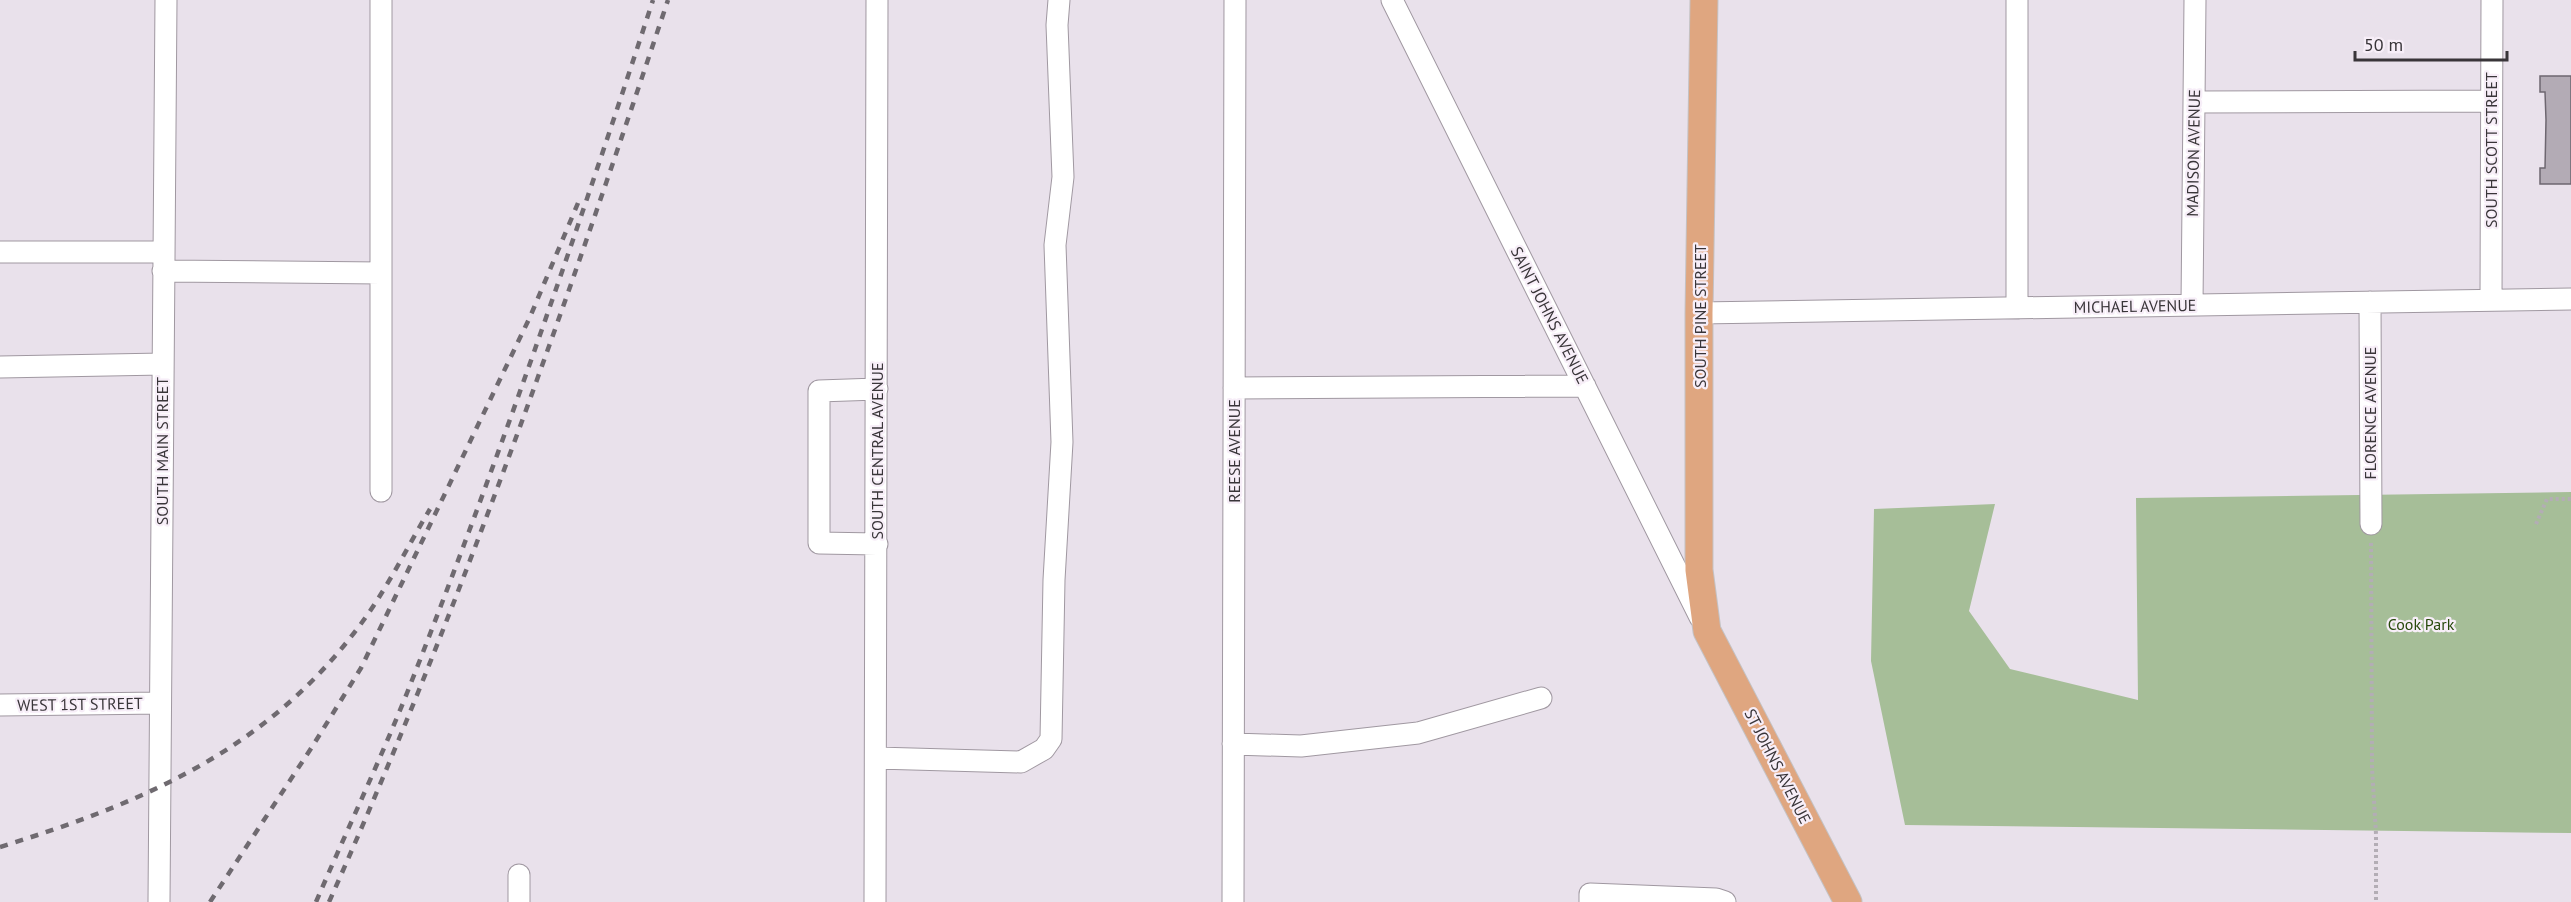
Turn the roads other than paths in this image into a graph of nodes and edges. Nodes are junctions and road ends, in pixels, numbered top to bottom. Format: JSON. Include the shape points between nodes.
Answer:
{"nodes":[{"id":1,"x":166,"y":0,"type":"edge"},
{"id":2,"x":381,"y":0,"type":"edge"},
{"id":3,"x":877,"y":0,"type":"edge"},
{"id":4,"x":1059,"y":0,"type":"edge"},
{"id":5,"x":1235,"y":0,"type":"edge"},
{"id":6,"x":1392,"y":0,"type":"edge"},
{"id":7,"x":1704,"y":0,"type":"edge"},
{"id":8,"x":2017,"y":0,"type":"edge"},
{"id":9,"x":2195,"y":0,"type":"edge"},
{"id":10,"x":2492,"y":0,"type":"edge"},
{"id":11,"x":2491,"y":101,"type":"junction"},
{"id":12,"x":2194,"y":102,"type":"junction"},
{"id":13,"x":0,"y":252,"type":"edge"},
{"id":14,"x":163,"y":262,"type":"junction"},
{"id":15,"x":381,"y":273,"type":"junction"},
{"id":16,"x":2571,"y":299,"type":"edge"},
{"id":17,"x":2491,"y":300,"type":"junction"},
{"id":18,"x":2370,"y":302,"type":"junction"},
{"id":19,"x":2192,"y":305,"type":"junction"},
{"id":20,"x":2017,"y":308,"type":"junction"},
{"id":21,"x":1699,"y":313,"type":"junction"},
{"id":22,"x":162,"y":364,"type":"junction"},
{"id":23,"x":0,"y":367,"type":"edge"},
{"id":24,"x":1586,"y":386,"type":"junction"},
{"id":25,"x":1234,"y":388,"type":"junction"},
{"id":26,"x":877,"y":389,"type":"junction"},
{"id":27,"x":381,"y":491,"type":"dead end"},
{"id":28,"x":2371,"y":524,"type":"road end"},
{"id":29,"x":877,"y":544,"type":"junction"},
{"id":30,"x":1707,"y":631,"type":"junction"},
{"id":31,"x":1541,"y":698,"type":"dead end"},
{"id":32,"x":160,"y":703,"type":"junction"},
{"id":33,"x":0,"y":705,"type":"edge"},
{"id":34,"x":1233,"y":744,"type":"junction"},
{"id":35,"x":877,"y":758,"type":"junction"},
{"id":36,"x":519,"y":874,"type":"dead end"},
{"id":37,"x":1590,"y":898,"type":"edge"},
{"id":38,"x":159,"y":902,"type":"edge"},
{"id":39,"x":519,"y":902,"type":"edge"},
{"id":40,"x":875,"y":902,"type":"edge"},
{"id":41,"x":1233,"y":902,"type":"edge"},
{"id":42,"x":1725,"y":902,"type":"edge"},
{"id":43,"x":1848,"y":902,"type":"edge"}],
"edges":[{"from":1,"to":14,"type":"street","name":"SOUTH MAIN STREET"},
{"from":2,"to":15,"type":"street"},
{"from":3,"to":26,"type":"street","name":"SOUTH CENTRAL AVENUE"},
{"from":4,"to":35,"type":"street","via":[[1063,177],[1055,244],[1062,441],[1051,738],[1044,749],[1020,762]]},
{"from":5,"to":25,"type":"street","name":"REESE AVENUE"},
{"from":6,"to":24,"type":"street","name":"SAINT JOHNS AVENUE"},
{"from":7,"to":21,"type":"main road","name":"SOUTH PINE STREET"},
{"from":8,"to":20,"type":"street"},
{"from":9,"to":12,"type":"street","name":"MADISON AVENUE"},
{"from":10,"to":11,"type":"street","name":"SOUTH SCOTT STREET"},
{"from":11,"to":12,"type":"street"},
{"from":11,"to":17,"type":"street","name":"SOUTH SCOTT STREET"},
{"from":12,"to":19,"type":"street","name":"MADISON AVENUE"},
{"from":13,"to":14,"type":"street"},
{"from":14,"to":15,"type":"street"},
{"from":14,"to":22,"type":"street","name":"SOUTH MAIN STREET"},
{"from":15,"to":27,"type":"street"},
{"from":16,"to":17,"type":"street","name":"MICHAEL AVENUE"},
{"from":17,"to":18,"type":"street","name":"MICHAEL AVENUE"},
{"from":18,"to":19,"type":"street","name":"MICHAEL AVENUE"},
{"from":18,"to":28,"type":"street","name":"FLORENCE AVENUE"},
{"from":19,"to":20,"type":"street","name":"MICHAEL AVENUE"},
{"from":20,"to":21,"type":"street","name":"MICHAEL AVENUE"},
{"from":21,"to":30,"type":"main road","name":"SOUTH PINE STREET","via":[[1700,570]]},
{"from":22,"to":23,"type":"street"},
{"from":22,"to":32,"type":"street","name":"SOUTH MAIN STREET"},
{"from":24,"to":25,"type":"street"},
{"from":24,"to":30,"type":"street","name":"SAINT JOHNS AVENUE"},
{"from":25,"to":34,"type":"street","name":"REESE AVENUE"},
{"from":26,"to":29,"type":"street","name":"SOUTH CENTRAL AVENUE"},
{"from":26,"to":29,"type":"street","via":[[819,391],[819,543]]},
{"from":29,"to":35,"type":"street","name":"SOUTH CENTRAL AVENUE"},
{"from":30,"to":43,"type":"main road","name":"ST JOHNS AVENUE"},
{"from":31,"to":34,"type":"street","via":[[1418,734],[1301,746]]},
{"from":32,"to":33,"type":"street","name":"WEST 1ST STREET"},
{"from":32,"to":38,"type":"street","name":"SOUTH MAIN STREET"},
{"from":34,"to":41,"type":"street","name":"REESE AVENUE"},
{"from":35,"to":40,"type":"street","name":"SOUTH CENTRAL AVENUE"},
{"from":36,"to":39,"type":"street"},
{"from":37,"to":42,"type":"street"}]}
